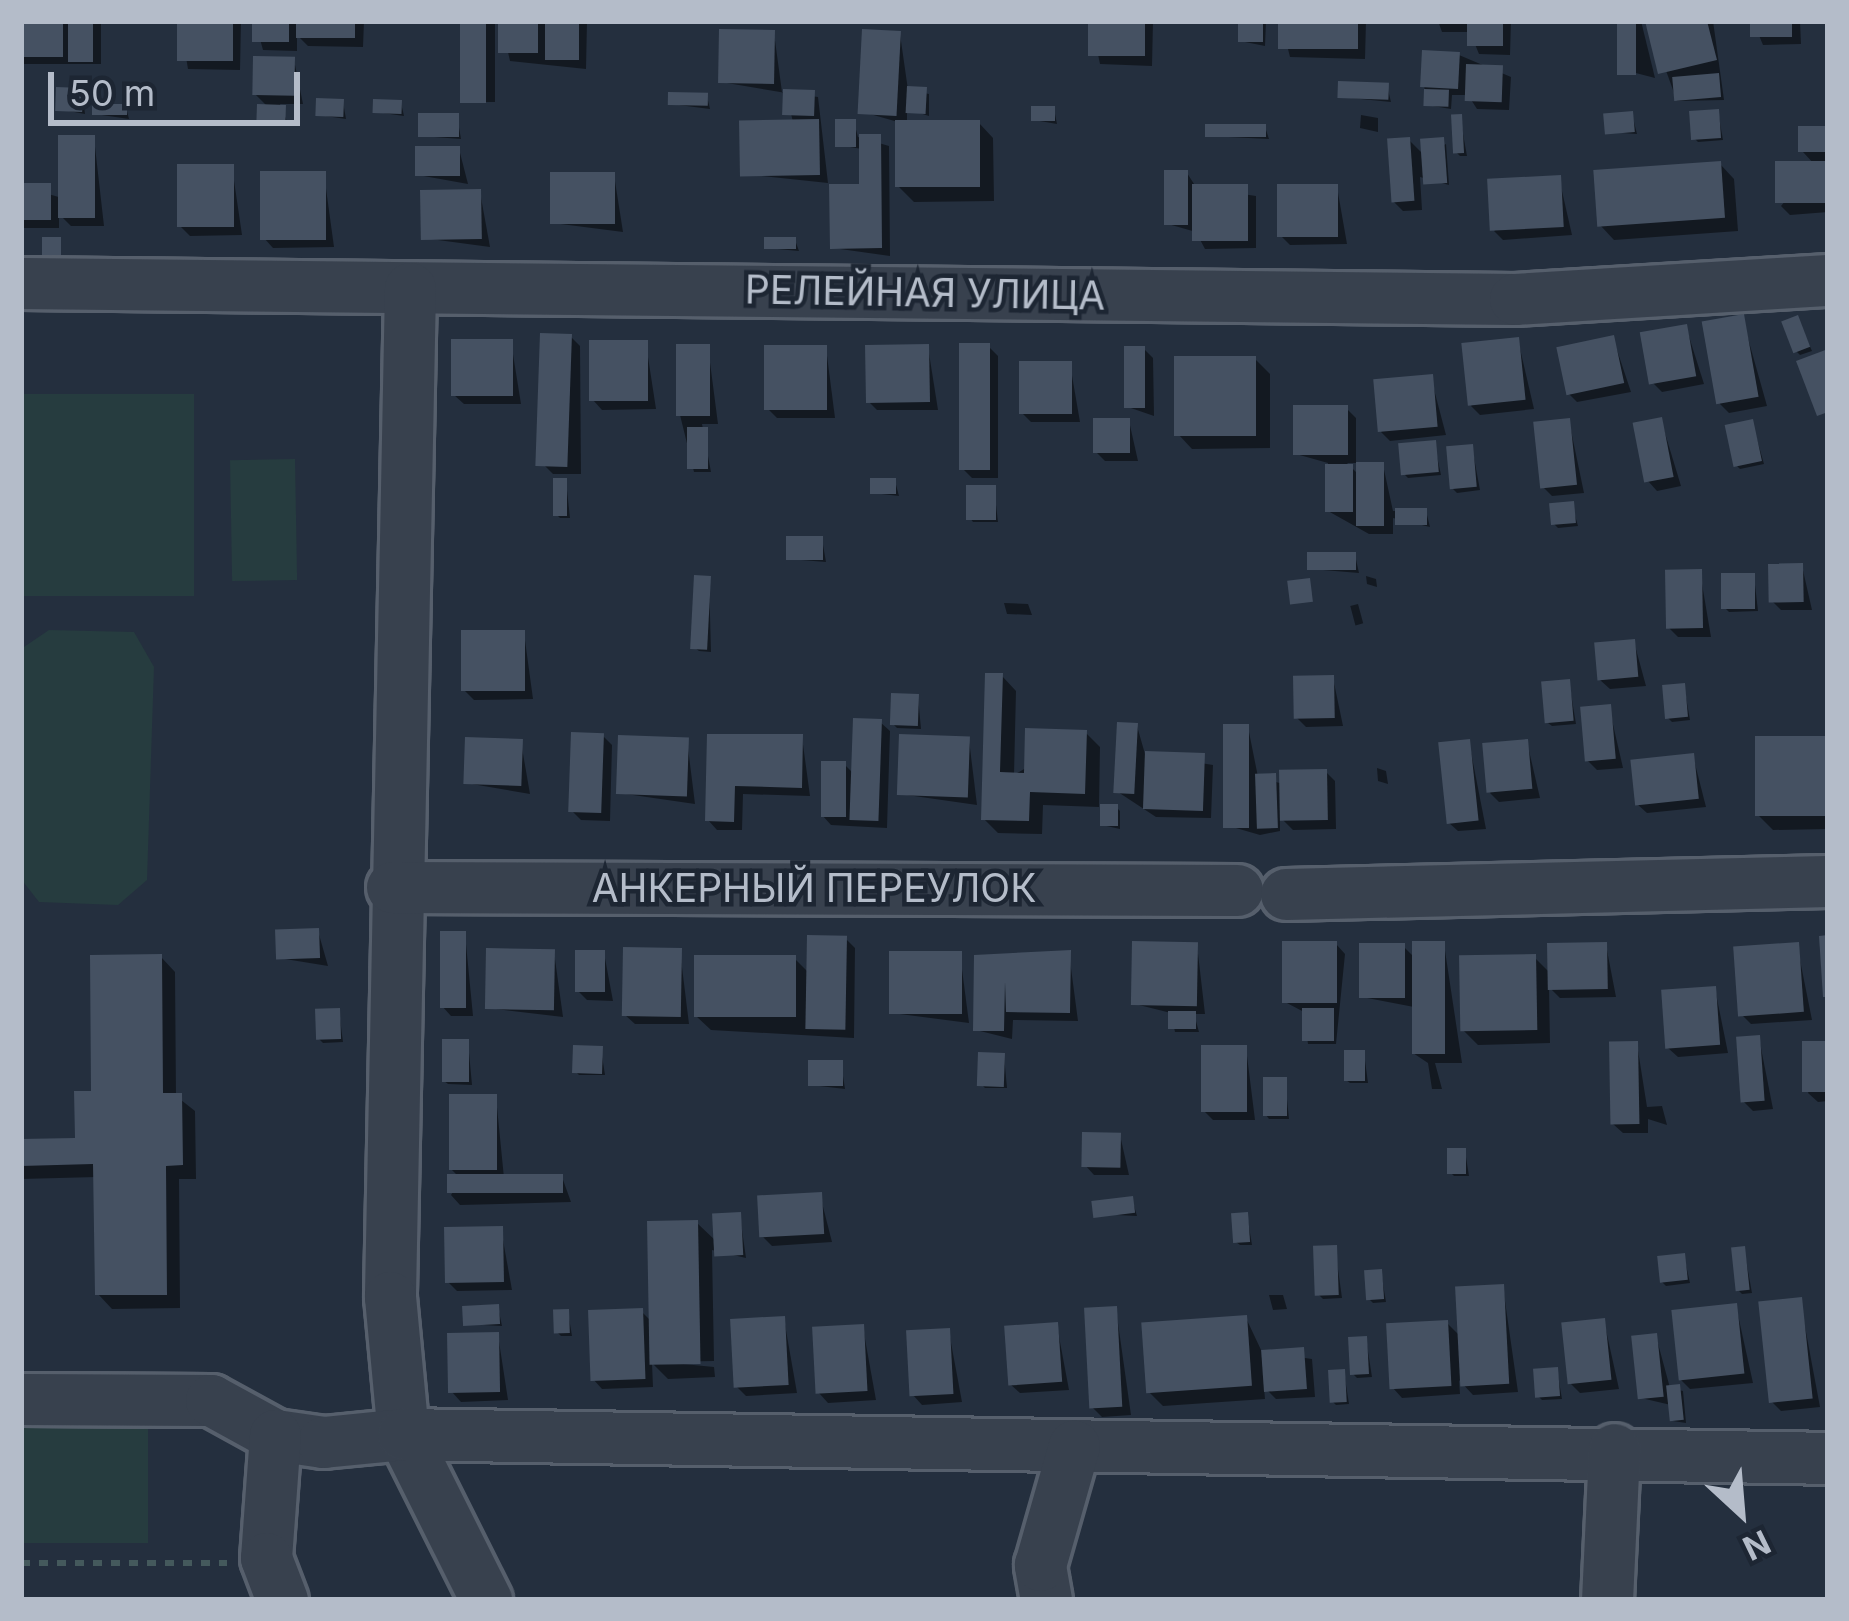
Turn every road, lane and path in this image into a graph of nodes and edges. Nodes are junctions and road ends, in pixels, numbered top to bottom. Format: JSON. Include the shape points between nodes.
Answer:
{"nodes":[{"id":1,"x":1828,"y":280,"type":"edge"},
{"id":2,"x":21,"y":283,"type":"edge"},
{"id":3,"x":410,"y":288,"type":"junction"},
{"id":4,"x":1828,"y":881,"type":"edge"},
{"id":5,"x":392,"y":887,"type":"junction"},
{"id":6,"x":21,"y":1399,"type":"edge"},
{"id":7,"x":403,"y":1434,"type":"junction"},
{"id":8,"x":275,"y":1435,"type":"junction"},
{"id":9,"x":1074,"y":1446,"type":"junction"},
{"id":10,"x":1614,"y":1449,"type":"junction"},
{"id":11,"x":1828,"y":1459,"type":"edge"},
{"id":12,"x":21,"y":1563,"type":"edge"},
{"id":13,"x":275,"y":1581,"type":"edge"},
{"id":14,"x":486,"y":1600,"type":"edge"},
{"id":15,"x":1046,"y":1600,"type":"edge"},
{"id":16,"x":1607,"y":1600,"type":"edge"}],
"edges":[{"from":1,"to":3,"type":"street","name":"РЕЛЕЙНАЯ УЛИЦА","via":[[1516,299]]},
{"from":2,"to":3,"type":"street","name":"РЕЛЕЙНАЯ УЛИЦА"},
{"from":3,"to":5,"type":"street"},
{"from":4,"to":5,"type":"street","name":"АНКЕРНЫЙ ПЕРЕУЛОК","via":[[1262,892]]},
{"from":5,"to":7,"type":"street","via":[[390,1297]]},
{"from":6,"to":8,"type":"street","via":[[211,1400]]},
{"from":7,"to":8,"type":"street"},
{"from":7,"to":9,"type":"street"},
{"from":7,"to":14,"type":"street"},
{"from":8,"to":13,"type":"street","via":[[264,1477]]},
{"from":9,"to":10,"type":"street"},
{"from":9,"to":15,"type":"street","via":[[1040,1564]]},
{"from":10,"to":11,"type":"street"},
{"from":10,"to":16,"type":"street"},
{"from":12,"to":13,"type":"path"}]}
